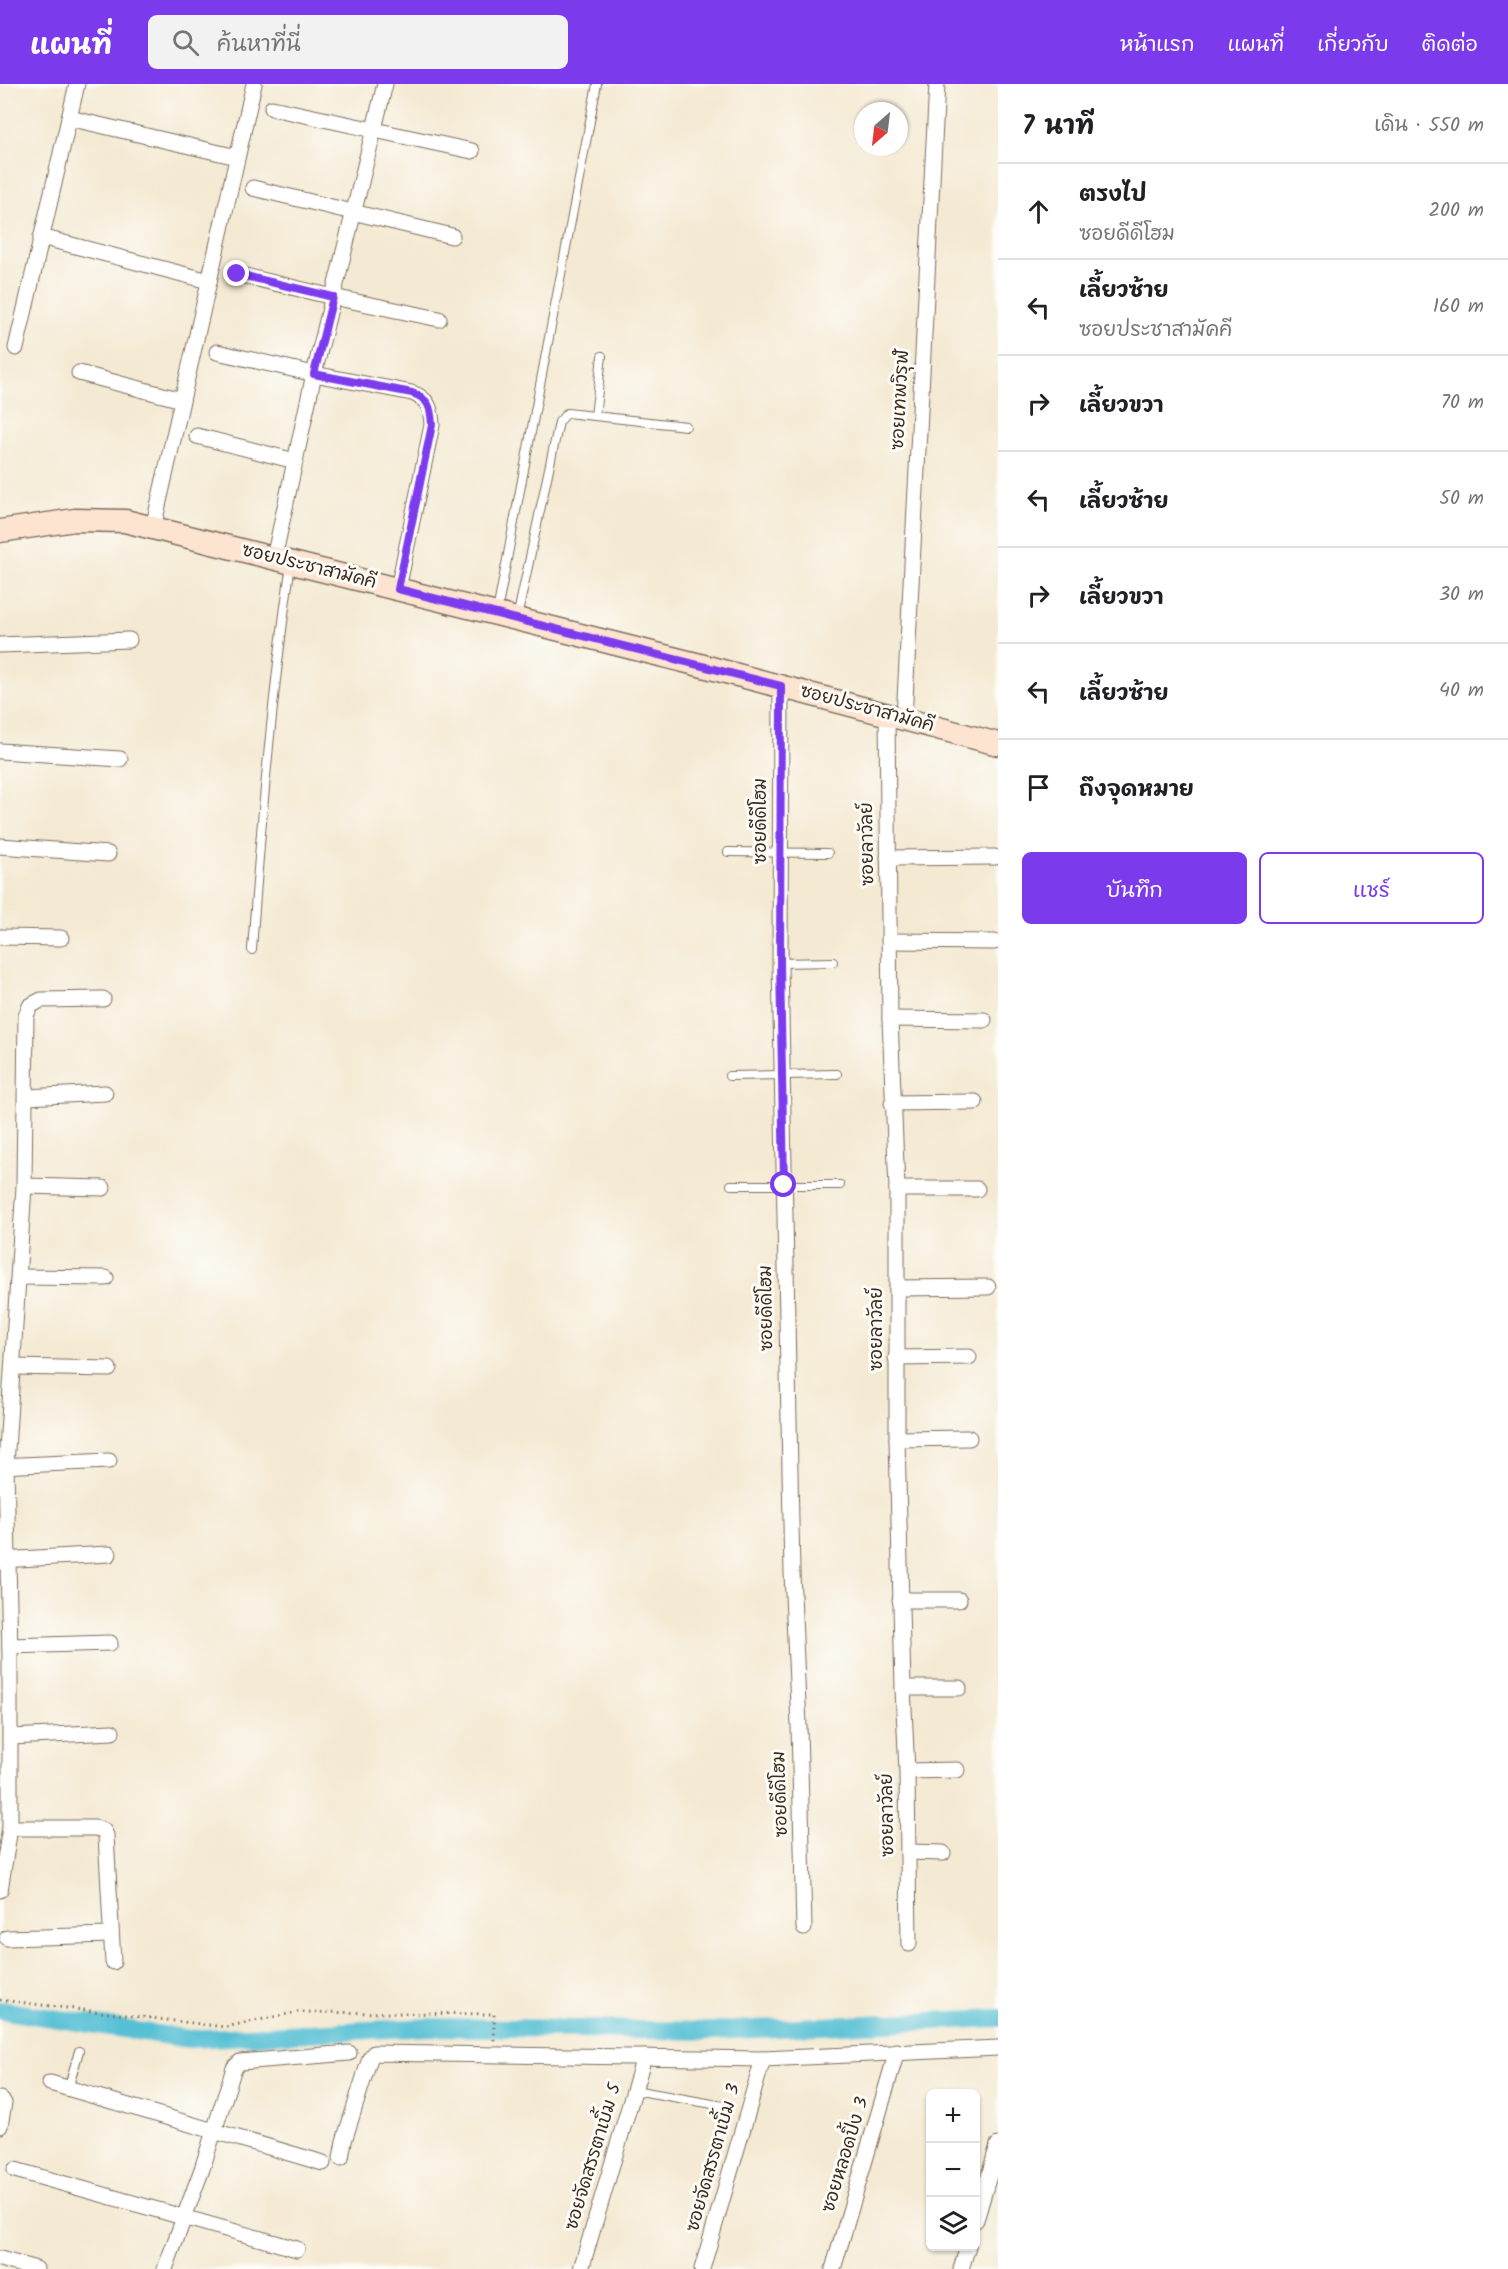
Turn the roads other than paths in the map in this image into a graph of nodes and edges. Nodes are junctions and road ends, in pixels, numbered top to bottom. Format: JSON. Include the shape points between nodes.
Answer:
{"nodes":[{"id":1,"x":77,"y":84,"type":"edge"},
{"id":2,"x":254,"y":84,"type":"edge"},
{"id":3,"x":385,"y":84,"type":"edge"},
{"id":4,"x":597,"y":84,"type":"edge"},
{"id":5,"x":937,"y":84,"type":"edge"},
{"id":6,"x":272,"y":108,"type":"dead end"},
{"id":7,"x":69,"y":118,"type":"junction"},
{"id":8,"x":374,"y":130,"type":"junction"},
{"id":9,"x":472,"y":151,"type":"dead end"},
{"id":10,"x":237,"y":157,"type":"junction"},
{"id":11,"x":253,"y":188,"type":"dead end"},
{"id":12,"x":354,"y":212,"type":"junction"},
{"id":13,"x":453,"y":236,"type":"dead end"},
{"id":14,"x":41,"y":237,"type":"junction"},
{"id":15,"x":237,"y":274,"type":"dead end"},
{"id":16,"x":209,"y":280,"type":"junction"},
{"id":17,"x":333,"y":297,"type":"junction"},
{"id":18,"x":439,"y":319,"type":"dead end"},
{"id":19,"x":16,"y":348,"type":"dead end"},
{"id":20,"x":217,"y":352,"type":"dead end"},
{"id":21,"x":602,"y":356,"type":"dead end"},
{"id":22,"x":79,"y":373,"type":"dead end"},
{"id":23,"x":314,"y":374,"type":"junction"},
{"id":24,"x":182,"y":400,"type":"junction"},
{"id":25,"x":595,"y":416,"type":"junction"},
{"id":26,"x":687,"y":426,"type":"dead end"},
{"id":27,"x":197,"y":436,"type":"dead end"},
{"id":28,"x":295,"y":461,"type":"junction"},
{"id":29,"x":153,"y":528,"type":"junction"},
{"id":30,"x":0,"y":531,"type":"edge"},
{"id":31,"x":283,"y":560,"type":"junction"},
{"id":32,"x":398,"y":589,"type":"junction"},
{"id":33,"x":507,"y":617,"type":"junction"},
{"id":34,"x":129,"y":640,"type":"dead end"},
{"id":35,"x":0,"y":645,"type":"edge"},
{"id":36,"x":781,"y":686,"type":"junction"},
{"id":37,"x":895,"y":717,"type":"junction"},
{"id":38,"x":998,"y":744,"type":"edge"},
{"id":39,"x":0,"y":751,"type":"edge"},
{"id":40,"x":120,"y":759,"type":"dead end"},
{"id":41,"x":0,"y":846,"type":"edge"},
{"id":42,"x":728,"y":852,"type":"dead end"},
{"id":43,"x":828,"y":853,"type":"dead end"},
{"id":44,"x":108,"y":854,"type":"dead end"},
{"id":45,"x":780,"y":854,"type":"junction"},
{"id":46,"x":995,"y":857,"type":"dead end"},
{"id":47,"x":888,"y":858,"type":"junction"},
{"id":48,"x":0,"y":937,"type":"edge"},
{"id":49,"x":61,"y":938,"type":"dead end"},
{"id":50,"x":889,"y":941,"type":"junction"},
{"id":51,"x":995,"y":942,"type":"dead end"},
{"id":52,"x":252,"y":950,"type":"dead end"},
{"id":53,"x":833,"y":962,"type":"dead end"},
{"id":54,"x":780,"y":963,"type":"junction"},
{"id":55,"x":103,"y":999,"type":"dead end"},
{"id":56,"x":890,"y":1019,"type":"junction"},
{"id":57,"x":984,"y":1020,"type":"dead end"},
{"id":58,"x":837,"y":1074,"type":"dead end"},
{"id":59,"x":729,"y":1076,"type":"dead end"},
{"id":60,"x":782,"y":1077,"type":"junction"},
{"id":61,"x":105,"y":1094,"type":"dead end"},
{"id":62,"x":26,"y":1097,"type":"junction"},
{"id":63,"x":975,"y":1102,"type":"dead end"},
{"id":64,"x":892,"y":1103,"type":"junction"},
{"id":65,"x":731,"y":1185,"type":"dead end"},
{"id":66,"x":784,"y":1185,"type":"junction"},
{"id":67,"x":840,"y":1185,"type":"dead end"},
{"id":68,"x":24,"y":1186,"type":"junction"},
{"id":69,"x":103,"y":1188,"type":"dead end"},
{"id":70,"x":897,"y":1189,"type":"junction"},
{"id":71,"x":977,"y":1189,"type":"dead end"},
{"id":72,"x":20,"y":1277,"type":"junction"},
{"id":73,"x":106,"y":1278,"type":"dead end"},
{"id":74,"x":988,"y":1287,"type":"dead end"},
{"id":75,"x":897,"y":1288,"type":"junction"},
{"id":76,"x":969,"y":1357,"type":"dead end"},
{"id":77,"x":896,"y":1358,"type":"junction"},
{"id":78,"x":13,"y":1367,"type":"junction"},
{"id":79,"x":109,"y":1369,"type":"dead end"},
{"id":80,"x":969,"y":1438,"type":"dead end"},
{"id":81,"x":897,"y":1439,"type":"junction"},
{"id":82,"x":109,"y":1461,"type":"dead end"},
{"id":83,"x":3,"y":1465,"type":"edge"},
{"id":84,"x":109,"y":1554,"type":"dead end"},
{"id":85,"x":4,"y":1559,"type":"edge"},
{"id":86,"x":900,"y":1600,"type":"junction"},
{"id":87,"x":959,"y":1600,"type":"dead end"},
{"id":88,"x":110,"y":1643,"type":"dead end"},
{"id":89,"x":7,"y":1652,"type":"edge"},
{"id":90,"x":903,"y":1688,"type":"junction"},
{"id":91,"x":959,"y":1688,"type":"dead end"},
{"id":92,"x":112,"y":1732,"type":"dead end"},
{"id":93,"x":7,"y":1744,"type":"edge"},
{"id":94,"x":957,"y":1770,"type":"dead end"},
{"id":95,"x":907,"y":1771,"type":"junction"},
{"id":96,"x":7,"y":1836,"type":"edge"},
{"id":97,"x":908,"y":1852,"type":"junction"},
{"id":98,"x":943,"y":1853,"type":"dead end"},
{"id":99,"x":0,"y":1890,"type":"edge"},
{"id":100,"x":804,"y":1928,"type":"dead end"},
{"id":101,"x":111,"y":1935,"type":"junction"},
{"id":102,"x":7,"y":1938,"type":"dead end"},
{"id":103,"x":909,"y":1944,"type":"dead end"},
{"id":104,"x":113,"y":1962,"type":"dead end"},
{"id":105,"x":998,"y":2048,"type":"edge"},
{"id":106,"x":79,"y":2051,"type":"dead end"},
{"id":107,"x":897,"y":2051,"type":"junction"},
{"id":108,"x":349,"y":2053,"type":"dead end"},
{"id":109,"x":644,"y":2057,"type":"junction"},
{"id":110,"x":763,"y":2059,"type":"junction"},
{"id":111,"x":50,"y":2083,"type":"dead end"},
{"id":112,"x":68,"y":2089,"type":"junction"},
{"id":113,"x":634,"y":2090,"type":"junction"},
{"id":114,"x":0,"y":2099,"type":"edge"},
{"id":115,"x":724,"y":2106,"type":"dead end"},
{"id":116,"x":0,"y":2126,"type":"edge"},
{"id":117,"x":214,"y":2130,"type":"junction"},
{"id":118,"x":998,"y":2145,"type":"edge"},
{"id":119,"x":341,"y":2158,"type":"dead end"},
{"id":120,"x":323,"y":2163,"type":"dead end"},
{"id":121,"x":15,"y":2170,"type":"dead end"},
{"id":122,"x":980,"y":2204,"type":"edge"},
{"id":123,"x":184,"y":2217,"type":"junction"},
{"id":124,"x":297,"y":2249,"type":"dead end"},
{"id":125,"x":967,"y":2251,"type":"edge"},
{"id":126,"x":0,"y":2259,"type":"edge"},
{"id":127,"x":36,"y":2269,"type":"edge"},
{"id":128,"x":165,"y":2269,"type":"edge"},
{"id":129,"x":581,"y":2269,"type":"edge"},
{"id":130,"x":702,"y":2269,"type":"edge"},
{"id":131,"x":832,"y":2269,"type":"edge"},
{"id":132,"x":961,"y":2269,"type":"edge"}],
"edges":[{"from":1,"to":7,"type":"street"},
{"from":2,"to":10,"type":"street"},
{"from":3,"to":8,"type":"street"},
{"from":4,"to":33,"type":"lane"},
{"from":5,"to":37,"type":"street","name":"ซอยเทพวิรุฬ"},
{"from":6,"to":8,"type":"street"},
{"from":7,"to":10,"type":"street"},
{"from":7,"to":14,"type":"street"},
{"from":8,"to":9,"type":"street"},
{"from":8,"to":12,"type":"street"},
{"from":10,"to":16,"type":"street"},
{"from":11,"to":12,"type":"street"},
{"from":12,"to":13,"type":"street"},
{"from":12,"to":17,"type":"street"},
{"from":14,"to":16,"type":"street"},
{"from":14,"to":19,"type":"street"},
{"from":15,"to":17,"type":"street"},
{"from":16,"to":24,"type":"street"},
{"from":17,"to":18,"type":"street"},
{"from":17,"to":23,"type":"street"},
{"from":20,"to":23,"type":"street"},
{"from":21,"to":25,"type":"lane"},
{"from":22,"to":24,"type":"street"},
{"from":23,"to":28,"type":"street"},
{"from":23,"to":32,"type":"street","via":[[412,393],[424,398],[431,408],[432,425]]},
{"from":24,"to":29,"type":"street"},
{"from":25,"to":26,"type":"lane"},
{"from":25,"to":33,"type":"lane","via":[[567,413],[559,422]]},
{"from":27,"to":28,"type":"street"},
{"from":28,"to":31,"type":"street"},
{"from":29,"to":30,"type":"street","name":"ซอยประชาสามัคคี","via":[[125,521],[75,520]]},
{"from":29,"to":31,"type":"street","name":"ซอยประชาสามัคคี"},
{"from":31,"to":32,"type":"street","name":"ซอยประชาสามัคคี"},
{"from":31,"to":52,"type":"lane","via":[[281,631]]},
{"from":32,"to":33,"type":"street","name":"ซอยประชาสามัคคี"},
{"from":33,"to":36,"type":"street","name":"ซอยประชาสามัคคี"},
{"from":34,"to":35,"type":"street"},
{"from":36,"to":37,"type":"street","name":"ซอยประชาสามัคคี"},
{"from":36,"to":45,"type":"street","name":"ซอยดีดีโฮม"},
{"from":37,"to":38,"type":"street","name":"ซอยประชาสามัคคี"},
{"from":37,"to":47,"type":"street","name":"ซอยลาวัลย์"},
{"from":39,"to":40,"type":"street"},
{"from":41,"to":44,"type":"street"},
{"from":42,"to":45,"type":"lane"},
{"from":43,"to":45,"type":"lane"},
{"from":45,"to":54,"type":"street","name":"ซอยดีดีโฮม"},
{"from":46,"to":47,"type":"street"},
{"from":47,"to":50,"type":"street","name":"ซอยลาวัลย์"},
{"from":48,"to":49,"type":"street"},
{"from":50,"to":51,"type":"street"},
{"from":50,"to":56,"type":"street","name":"ซอยลาวัลย์"},
{"from":53,"to":54,"type":"lane"},
{"from":54,"to":60,"type":"street","name":"ซอยดีดีโฮม"},
{"from":55,"to":62,"type":"street","via":[[41,1000],[30,1006],[26,1016]]},
{"from":56,"to":57,"type":"street"},
{"from":56,"to":64,"type":"street","name":"ซอยลาวัลย์"},
{"from":58,"to":60,"type":"lane"},
{"from":59,"to":60,"type":"lane"},
{"from":60,"to":66,"type":"street","name":"ซอยดีดีโฮม"},
{"from":61,"to":62,"type":"street"},
{"from":62,"to":68,"type":"street"},
{"from":63,"to":64,"type":"street"},
{"from":64,"to":70,"type":"street","name":"ซอยลาวัลย์"},
{"from":65,"to":66,"type":"lane"},
{"from":66,"to":67,"type":"lane"},
{"from":66,"to":100,"type":"street","name":"ซอยดีดีโฮม"},
{"from":68,"to":69,"type":"street"},
{"from":68,"to":72,"type":"street"},
{"from":70,"to":71,"type":"street"},
{"from":70,"to":75,"type":"street","name":"ซอยลาวัลย์"},
{"from":72,"to":73,"type":"street"},
{"from":72,"to":78,"type":"street"},
{"from":74,"to":75,"type":"street"},
{"from":75,"to":77,"type":"street","name":"ซอยลาวัลย์"},
{"from":76,"to":77,"type":"street"},
{"from":77,"to":81,"type":"street","name":"ซอยลาวัลย์"},
{"from":78,"to":79,"type":"street"},
{"from":78,"to":83,"type":"street"},
{"from":80,"to":81,"type":"street"},
{"from":81,"to":86,"type":"street","name":"ซอยลาวัลย์"},
{"from":82,"to":83,"type":"street"},
{"from":83,"to":85,"type":"street"},
{"from":84,"to":85,"type":"street"},
{"from":85,"to":89,"type":"street"},
{"from":86,"to":87,"type":"street"},
{"from":86,"to":90,"type":"street","name":"ซอยลาวัลย์"},
{"from":88,"to":89,"type":"street"},
{"from":89,"to":93,"type":"street"},
{"from":90,"to":91,"type":"street"},
{"from":90,"to":95,"type":"street","name":"ซอยลาวัลย์"},
{"from":92,"to":93,"type":"street"},
{"from":93,"to":96,"type":"street"},
{"from":94,"to":95,"type":"street"},
{"from":95,"to":97,"type":"street","name":"ซอยลาวัลย์"},
{"from":96,"to":99,"type":"street"},
{"from":96,"to":101,"type":"street","via":[[103,1830]]},
{"from":97,"to":98,"type":"street"},
{"from":97,"to":103,"type":"street","name":"ซอยลาวัลย์"},
{"from":101,"to":102,"type":"street"},
{"from":101,"to":104,"type":"street"},
{"from":105,"to":107,"type":"street"},
{"from":106,"to":112,"type":"lane"},
{"from":107,"to":110,"type":"street"},
{"from":107,"to":131,"type":"street","name":"ซอยหลอดปิ้ง 3"},
{"from":108,"to":117,"type":"street","via":[[240,2062],[230,2078]]},
{"from":109,"to":110,"type":"street"},
{"from":109,"to":113,"type":"street","name":"ซอยจัดสรรตาเบิ้ม 5"},
{"from":109,"to":119,"type":"street","via":[[374,2053]]},
{"from":110,"to":130,"type":"street","name":"ซอยจัดสรรตาเบิ้ม 3"},
{"from":111,"to":112,"type":"street"},
{"from":112,"to":117,"type":"street"},
{"from":113,"to":115,"type":"lane"},
{"from":113,"to":129,"type":"street","name":"ซอยจัดสรรตาเบิ้ม 5"},
{"from":114,"to":116,"type":"street","via":[[4,2109]]},
{"from":117,"to":120,"type":"street"},
{"from":117,"to":123,"type":"street"},
{"from":118,"to":122,"type":"street"},
{"from":121,"to":123,"type":"street"},
{"from":123,"to":124,"type":"street"},
{"from":123,"to":128,"type":"street"},
{"from":125,"to":132,"type":"street"},
{"from":126,"to":127,"type":"street"}]}
